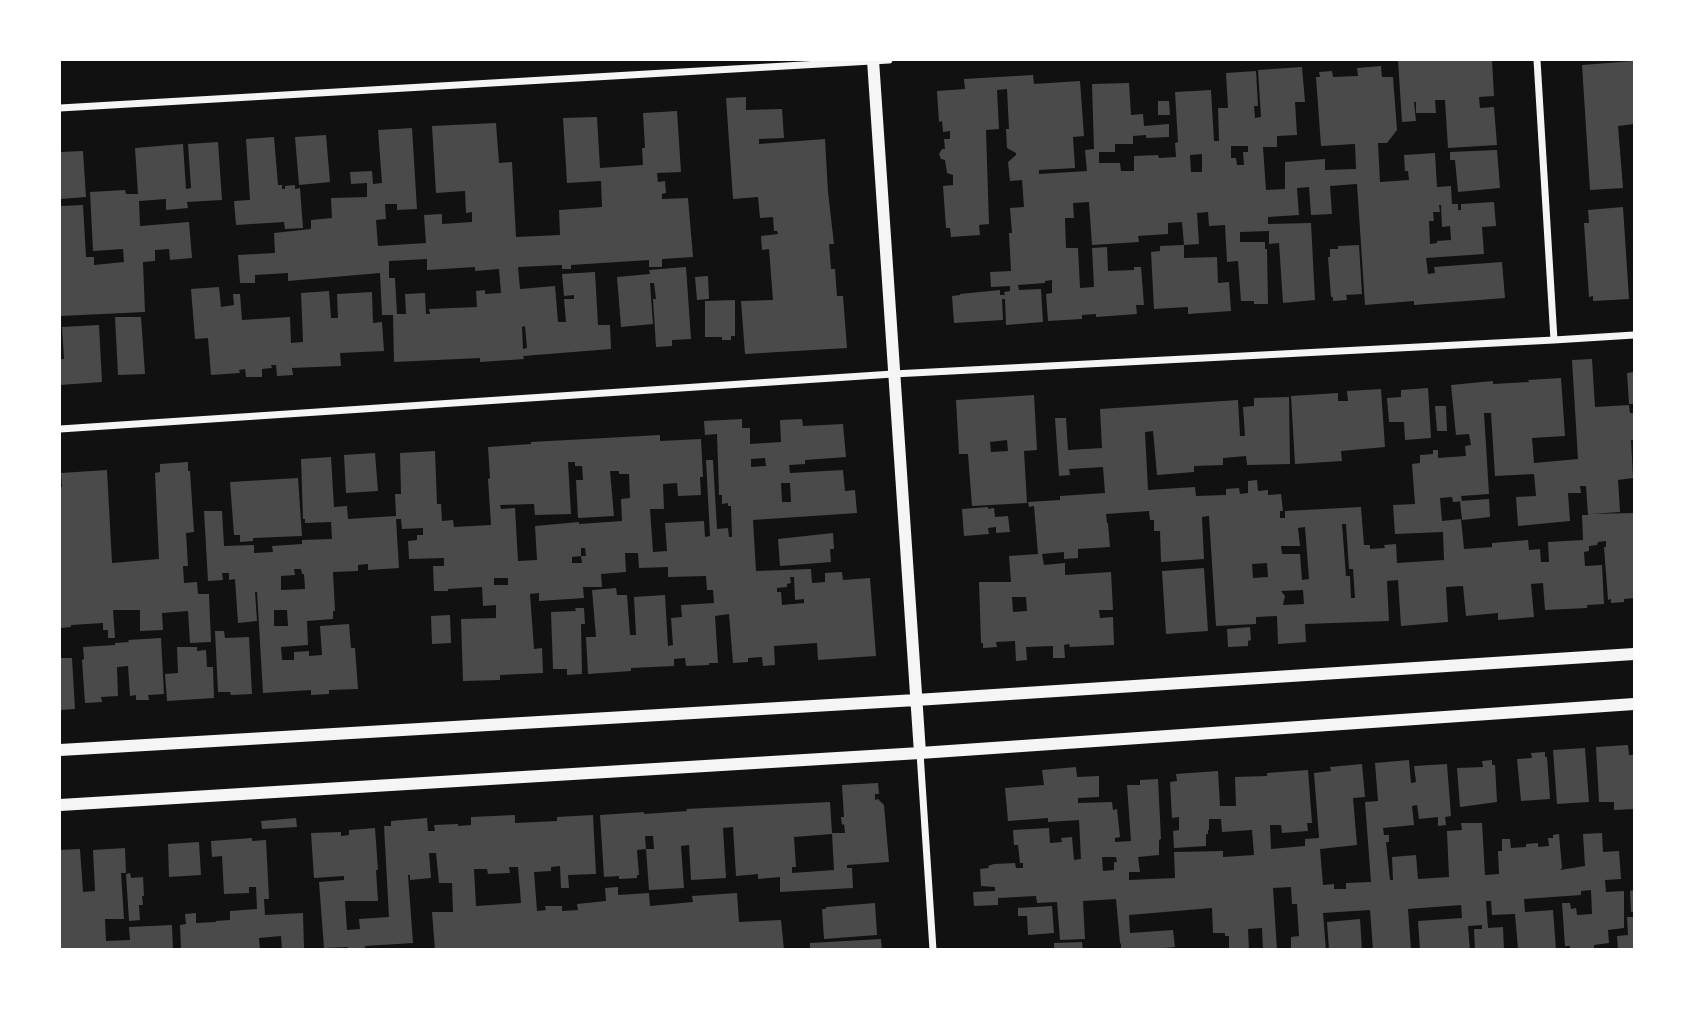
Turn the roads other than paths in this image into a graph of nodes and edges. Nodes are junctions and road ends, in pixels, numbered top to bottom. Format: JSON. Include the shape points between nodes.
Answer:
{"nodes":[{"id":1,"x":873,"y":60,"type":"edge"},
{"id":2,"x":889,"y":60,"type":"edge"},
{"id":3,"x":1537,"y":60,"type":"edge"},
{"id":4,"x":60,"y":108,"type":"edge"},
{"id":5,"x":1634,"y":335,"type":"edge"},
{"id":6,"x":1554,"y":340,"type":"junction"},
{"id":7,"x":893,"y":374,"type":"junction"},
{"id":8,"x":60,"y":429,"type":"edge"},
{"id":9,"x":1634,"y":654,"type":"edge"},
{"id":10,"x":916,"y":700,"type":"junction"},
{"id":11,"x":1634,"y":704,"type":"edge"},
{"id":12,"x":60,"y":750,"type":"edge"},
{"id":13,"x":920,"y":753,"type":"junction"},
{"id":14,"x":60,"y":805,"type":"edge"},
{"id":15,"x":933,"y":950,"type":"edge"}],
"edges":[{"from":1,"to":2,"type":"street"},
{"from":1,"to":4,"type":"street"},
{"from":1,"to":7,"type":"street"},
{"from":3,"to":6,"type":"street"},
{"from":5,"to":6,"type":"street"},
{"from":6,"to":7,"type":"street"},
{"from":7,"to":8,"type":"street"},
{"from":7,"to":10,"type":"street"},
{"from":9,"to":10,"type":"street"},
{"from":10,"to":12,"type":"street"},
{"from":10,"to":13,"type":"street"},
{"from":11,"to":13,"type":"street"},
{"from":13,"to":14,"type":"street"},
{"from":13,"to":15,"type":"street"}]}
